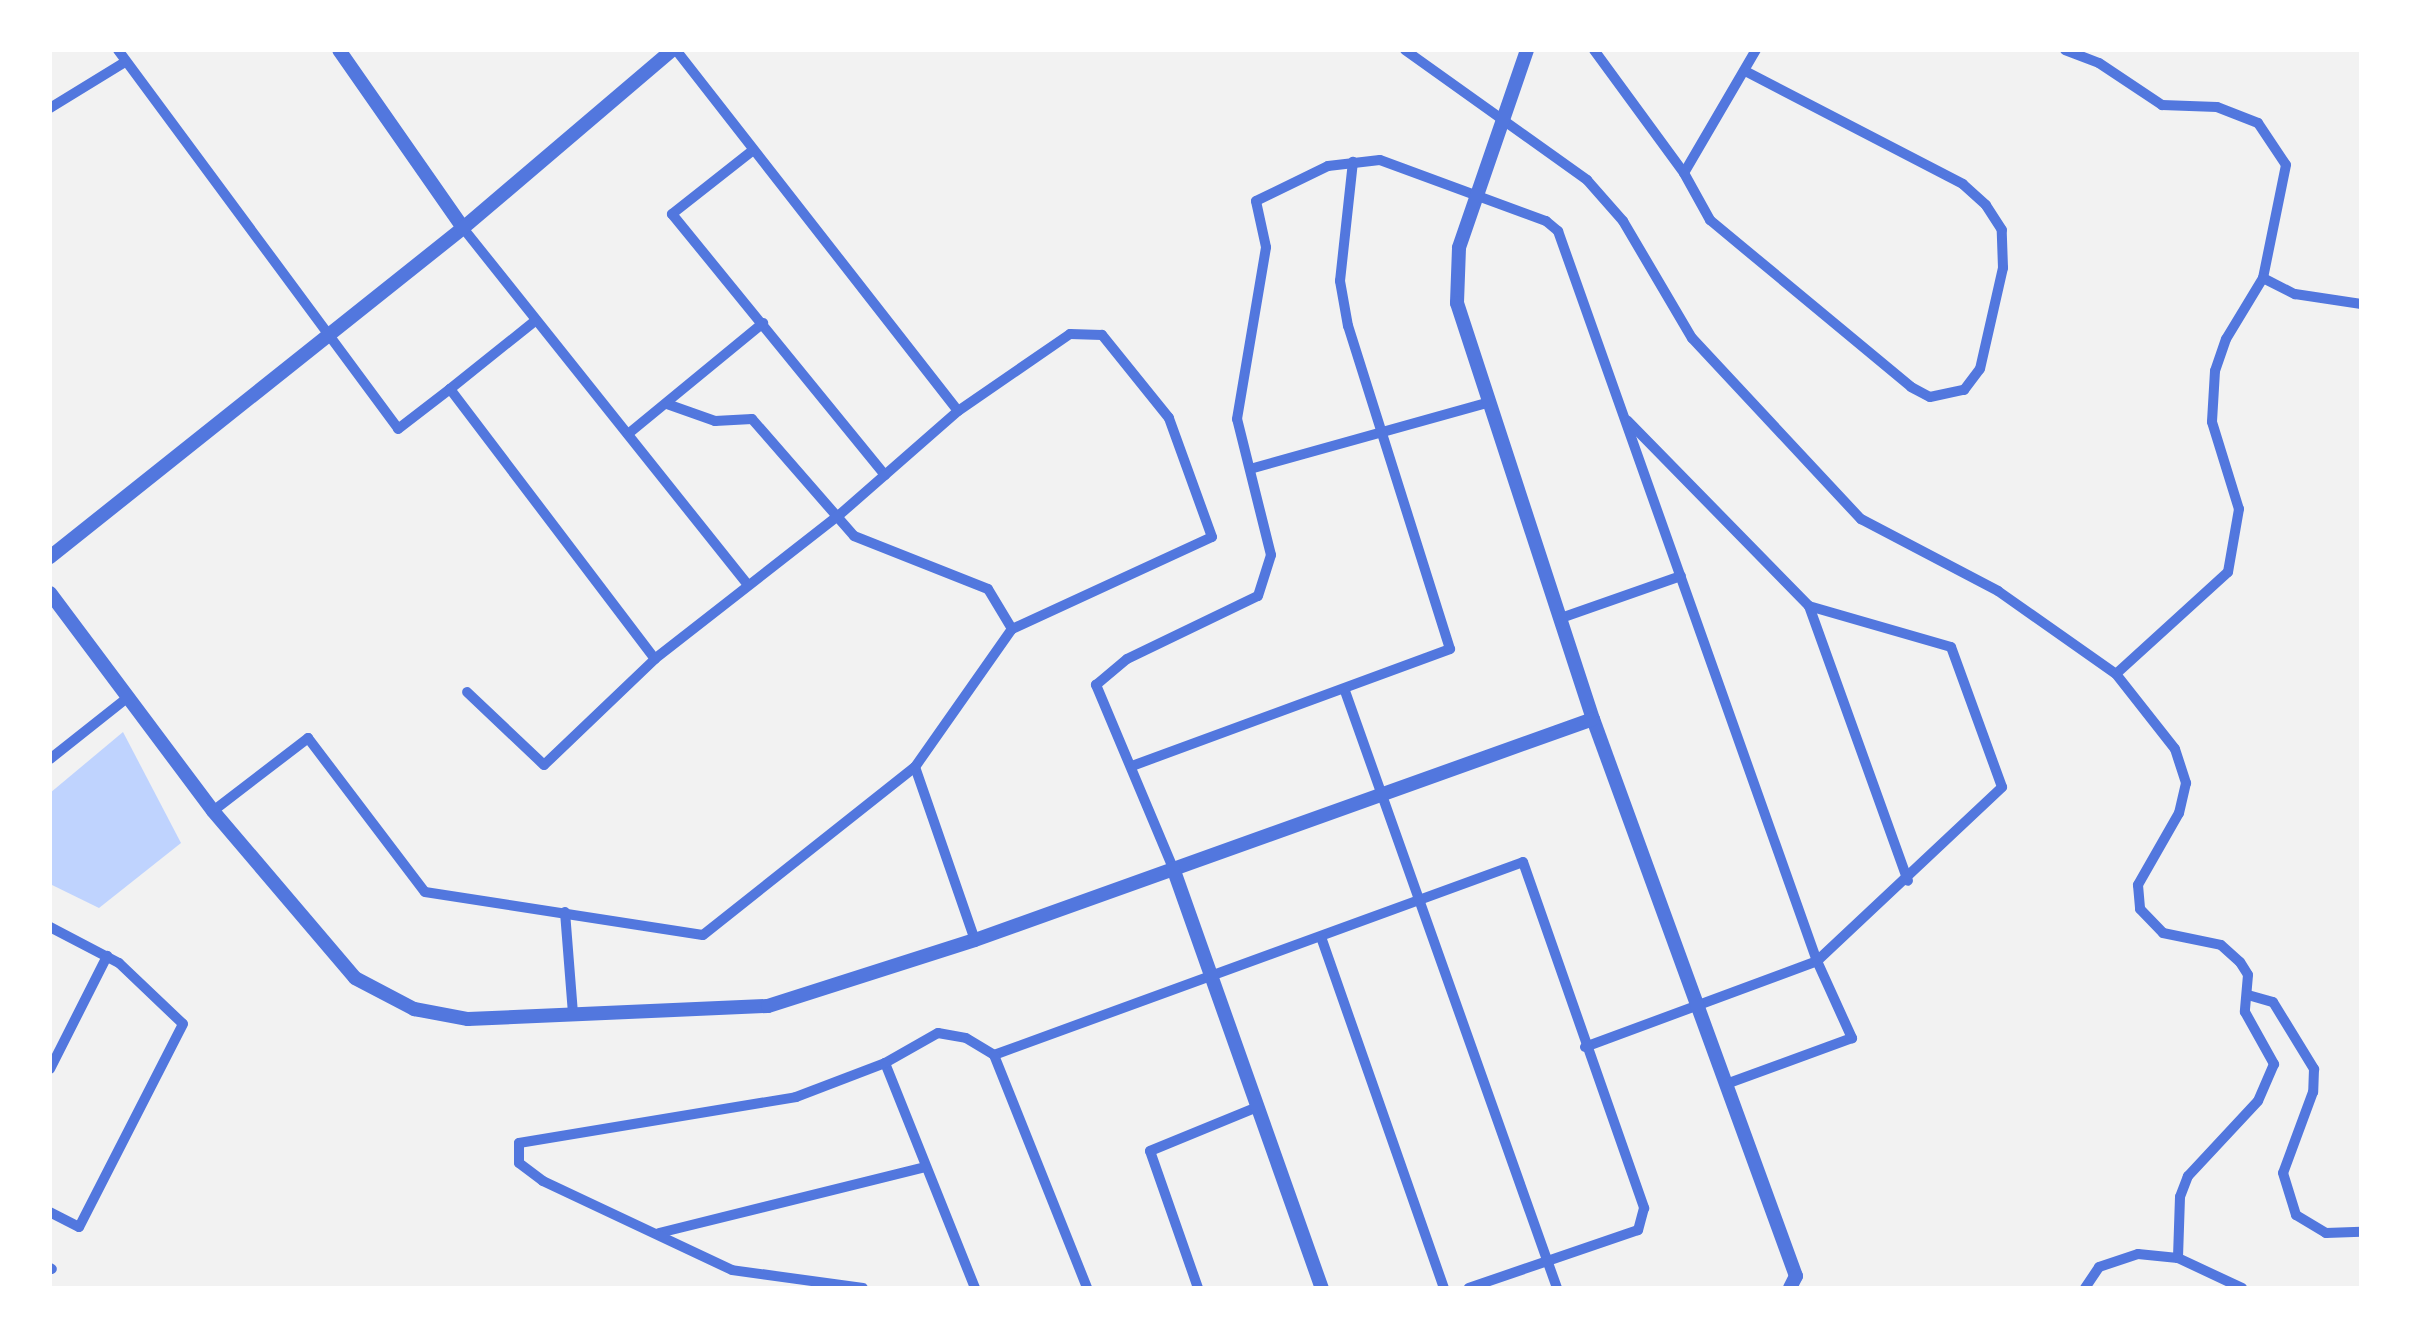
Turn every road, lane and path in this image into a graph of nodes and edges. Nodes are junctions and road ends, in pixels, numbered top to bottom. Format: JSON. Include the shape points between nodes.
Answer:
{"nodes":[{"id":1,"x":118,"y":50,"type":"edge"},
{"id":2,"x":339,"y":50,"type":"edge"},
{"id":3,"x":674,"y":50,"type":"edge"},
{"id":4,"x":1405,"y":50,"type":"edge"},
{"id":5,"x":1527,"y":50,"type":"edge"},
{"id":6,"x":1594,"y":50,"type":"edge"},
{"id":7,"x":2065,"y":50,"type":"edge"},
{"id":8,"x":1754,"y":51,"type":"edge"},
{"id":9,"x":125,"y":62,"type":"junction"},
{"id":10,"x":1747,"y":72,"type":"junction"},
{"id":11,"x":50,"y":108,"type":"edge"},
{"id":12,"x":1500,"y":119,"type":"junction"},
{"id":13,"x":752,"y":151,"type":"junction"},
{"id":14,"x":1353,"y":162,"type":"junction"},
{"id":15,"x":1684,"y":173,"type":"junction"},
{"id":16,"x":1476,"y":198,"type":"junction"},
{"id":17,"x":463,"y":228,"type":"junction"},
{"id":18,"x":2264,"y":278,"type":"junction"},
{"id":19,"x":2361,"y":304,"type":"edge"},
{"id":20,"x":536,"y":320,"type":"junction"},
{"id":21,"x":762,"y":323,"type":"junction"},
{"id":22,"x":328,"y":335,"type":"junction"},
{"id":23,"x":450,"y":388,"type":"junction"},
{"id":24,"x":1486,"y":403,"type":"junction"},
{"id":25,"x":666,"y":404,"type":"junction"},
{"id":26,"x":958,"y":411,"type":"junction"},
{"id":27,"x":1622,"y":416,"type":"junction"},
{"id":28,"x":1377,"y":432,"type":"junction"},
{"id":29,"x":628,"y":434,"type":"junction"},
{"id":30,"x":1250,"y":469,"type":"junction"},
{"id":31,"x":886,"y":475,"type":"junction"},
{"id":32,"x":840,"y":515,"type":"junction"},
{"id":33,"x":50,"y":557,"type":"edge"},
{"id":34,"x":1681,"y":576,"type":"junction"},
{"id":35,"x":748,"y":584,"type":"junction"},
{"id":36,"x":50,"y":593,"type":"edge"},
{"id":37,"x":1810,"y":606,"type":"junction"},
{"id":38,"x":1562,"y":618,"type":"junction"},
{"id":39,"x":1012,"y":629,"type":"junction"},
{"id":40,"x":655,"y":659,"type":"junction"},
{"id":41,"x":2116,"y":674,"type":"junction"},
{"id":42,"x":1345,"y":691,"type":"junction"},
{"id":43,"x":467,"y":692,"type":"dead end"},
{"id":44,"x":128,"y":698,"type":"junction"},
{"id":45,"x":1593,"y":719,"type":"junction"},
{"id":46,"x":50,"y":759,"type":"edge"},
{"id":47,"x":1132,"y":766,"type":"junction"},
{"id":48,"x":914,"y":768,"type":"junction"},
{"id":49,"x":1382,"y":792,"type":"junction"},
{"id":50,"x":212,"y":811,"type":"junction"},
{"id":51,"x":1172,"y":868,"type":"junction"},
{"id":52,"x":1908,"y":881,"type":"junction"},
{"id":53,"x":1424,"y":900,"type":"junction"},
{"id":54,"x":564,"y":912,"type":"junction"},
{"id":55,"x":51,"y":931,"type":"edge"},
{"id":56,"x":1321,"y":936,"type":"junction"},
{"id":57,"x":975,"y":940,"type":"junction"},
{"id":58,"x":107,"y":956,"type":"junction"},
{"id":59,"x":1817,"y":961,"type":"junction"},
{"id":60,"x":1212,"y":975,"type":"junction"},
{"id":61,"x":2248,"y":995,"type":"junction"},
{"id":62,"x":1696,"y":1010,"type":"junction"},
{"id":63,"x":573,"y":1013,"type":"junction"},
{"id":64,"x":1585,"y":1047,"type":"junction"},
{"id":65,"x":994,"y":1055,"type":"junction"},
{"id":66,"x":884,"y":1063,"type":"junction"},
{"id":67,"x":50,"y":1068,"type":"edge"},
{"id":68,"x":1726,"y":1084,"type":"junction"},
{"id":69,"x":1255,"y":1108,"type":"junction"},
{"id":70,"x":925,"y":1167,"type":"junction"},
{"id":71,"x":50,"y":1212,"type":"edge"},
{"id":72,"x":2361,"y":1232,"type":"edge"},
{"id":73,"x":658,"y":1234,"type":"junction"},
{"id":74,"x":2178,"y":1258,"type":"junction"},
{"id":75,"x":1547,"y":1262,"type":"junction"},
{"id":76,"x":863,"y":1288,"type":"edge"},
{"id":77,"x":975,"y":1288,"type":"edge"},
{"id":78,"x":1087,"y":1288,"type":"edge"},
{"id":79,"x":1198,"y":1288,"type":"edge"},
{"id":80,"x":1322,"y":1288,"type":"edge"},
{"id":81,"x":1444,"y":1288,"type":"edge"},
{"id":82,"x":1469,"y":1288,"type":"edge"},
{"id":83,"x":1557,"y":1288,"type":"edge"},
{"id":84,"x":1790,"y":1288,"type":"edge"},
{"id":85,"x":2085,"y":1288,"type":"edge"},
{"id":86,"x":2242,"y":1288,"type":"edge"}],
"edges":[{"from":1,"to":9,"type":"street"},
{"from":2,"to":17,"type":"street"},
{"from":3,"to":13,"type":"street"},
{"from":3,"to":17,"type":"street"},
{"from":4,"to":12,"type":"street"},
{"from":5,"to":12,"type":"street"},
{"from":6,"to":15,"type":"street"},
{"from":7,"to":18,"type":"street","via":[[2099,63],[2162,105],[2236,112],[2272,137],[2286,165]]},
{"from":8,"to":10,"type":"street"},
{"from":9,"to":11,"type":"street"},
{"from":9,"to":22,"type":"street"},
{"from":10,"to":15,"type":"street"},
{"from":10,"to":15,"type":"street","via":[[1963,184],[1986,205],[2002,230],[2003,268],[1980,369],[1964,390],[1946,395],[1911,387],[1710,220]]},
{"from":12,"to":16,"type":"street"},
{"from":12,"to":41,"type":"street","via":[[1587,180],[1623,221],[1692,338],[1862,519],[1998,591]]},
{"from":13,"to":21,"type":"street","via":[[672,214]]},
{"from":13,"to":26,"type":"street"},
{"from":14,"to":16,"type":"street","via":[[1380,160]]},
{"from":14,"to":28,"type":"street","via":[[1340,281]]},
{"from":14,"to":30,"type":"street","via":[[1286,182],[1256,202],[1266,247],[1237,419]]},
{"from":16,"to":24,"type":"street","via":[[1459,248],[1457,303]]},
{"from":16,"to":27,"type":"street","via":[[1558,230]]},
{"from":17,"to":20,"type":"street"},
{"from":17,"to":22,"type":"street"},
{"from":18,"to":19,"type":"street","via":[[2295,294]]},
{"from":18,"to":41,"type":"street","via":[[2226,339],[2216,371],[2212,422],[2239,508],[2228,572]]},
{"from":20,"to":23,"type":"street"},
{"from":20,"to":29,"type":"street"},
{"from":21,"to":25,"type":"street"},
{"from":21,"to":31,"type":"street"},
{"from":22,"to":23,"type":"street","via":[[398,429]]},
{"from":22,"to":33,"type":"street"},
{"from":23,"to":40,"type":"street"},
{"from":24,"to":28,"type":"street"},
{"from":24,"to":38,"type":"street"},
{"from":25,"to":29,"type":"street"},
{"from":25,"to":32,"type":"street","via":[[714,422],[752,419]]},
{"from":26,"to":31,"type":"street"},
{"from":26,"to":39,"type":"street","via":[[1070,334],[1102,335],[1169,418],[1212,537]]},
{"from":27,"to":34,"type":"street"},
{"from":27,"to":37,"type":"street"},
{"from":28,"to":30,"type":"street"},
{"from":28,"to":42,"type":"street","via":[[1450,649]]},
{"from":29,"to":35,"type":"street"},
{"from":30,"to":47,"type":"street","via":[[1271,555],[1258,596],[1127,658],[1096,685]]},
{"from":31,"to":32,"type":"street"},
{"from":32,"to":35,"type":"street"},
{"from":32,"to":39,"type":"street","via":[[854,536],[988,588]]},
{"from":34,"to":38,"type":"street"},
{"from":34,"to":59,"type":"street"},
{"from":35,"to":40,"type":"street"},
{"from":36,"to":44,"type":"street"},
{"from":37,"to":52,"type":"street"},
{"from":37,"to":52,"type":"street","via":[[1951,647],[2001,777],[1993,797]]},
{"from":38,"to":45,"type":"street"},
{"from":39,"to":48,"type":"street"},
{"from":40,"to":43,"type":"street","via":[[544,765]]},
{"from":41,"to":61,"type":"street","via":[[2175,749],[2186,783],[2178,813],[2138,885],[2140,909],[2163,933],[2222,946],[2248,975]]},
{"from":42,"to":47,"type":"street"},
{"from":42,"to":49,"type":"street"},
{"from":44,"to":46,"type":"street"},
{"from":44,"to":50,"type":"street"},
{"from":45,"to":49,"type":"street"},
{"from":45,"to":62,"type":"street"},
{"from":47,"to":51,"type":"street"},
{"from":48,"to":54,"type":"street","via":[[704,935]]},
{"from":48,"to":57,"type":"street"},
{"from":49,"to":51,"type":"street"},
{"from":49,"to":53,"type":"street"},
{"from":50,"to":54,"type":"street","via":[[308,738],[424,892]]},
{"from":50,"to":63,"type":"street","via":[[355,978],[414,1010],[468,1018]]},
{"from":51,"to":57,"type":"street"},
{"from":51,"to":60,"type":"street"},
{"from":52,"to":59,"type":"street"},
{"from":53,"to":56,"type":"street"},
{"from":53,"to":64,"type":"street","via":[[1523,862]]},
{"from":53,"to":75,"type":"street"},
{"from":54,"to":63,"type":"street"},
{"from":55,"to":58,"type":"street"},
{"from":56,"to":60,"type":"street"},
{"from":56,"to":81,"type":"street"},
{"from":57,"to":63,"type":"street","via":[[768,1006]]},
{"from":58,"to":67,"type":"street"},
{"from":58,"to":71,"type":"street","via":[[182,1024],[79,1227]]},
{"from":59,"to":62,"type":"street"},
{"from":59,"to":68,"type":"street","via":[[1852,1038]]},
{"from":60,"to":65,"type":"street"},
{"from":60,"to":69,"type":"street"},
{"from":61,"to":72,"type":"street","via":[[2274,1002],[2314,1069],[2313,1092],[2284,1173],[2296,1214],[2326,1232]]},
{"from":61,"to":74,"type":"street","via":[[2245,1012],[2274,1064],[2269,1086],[2188,1176],[2180,1197]]},
{"from":62,"to":64,"type":"street"},
{"from":62,"to":68,"type":"street"},
{"from":64,"to":75,"type":"street","via":[[1644,1208],[1638,1230]]},
{"from":65,"to":66,"type":"street","via":[[966,1038],[938,1033]]},
{"from":65,"to":78,"type":"street"},
{"from":66,"to":70,"type":"street"},
{"from":66,"to":73,"type":"street","via":[[796,1097],[519,1143],[519,1163],[543,1182]]},
{"from":68,"to":84,"type":"street","via":[[1796,1276]]},
{"from":69,"to":79,"type":"street","via":[[1150,1151]]},
{"from":69,"to":80,"type":"street"},
{"from":70,"to":73,"type":"street"},
{"from":70,"to":77,"type":"street"},
{"from":73,"to":76,"type":"street","via":[[732,1270]]},
{"from":74,"to":85,"type":"street","via":[[2117,1257]]},
{"from":74,"to":86,"type":"street"},
{"from":75,"to":82,"type":"street"},
{"from":75,"to":83,"type":"street"}]}
